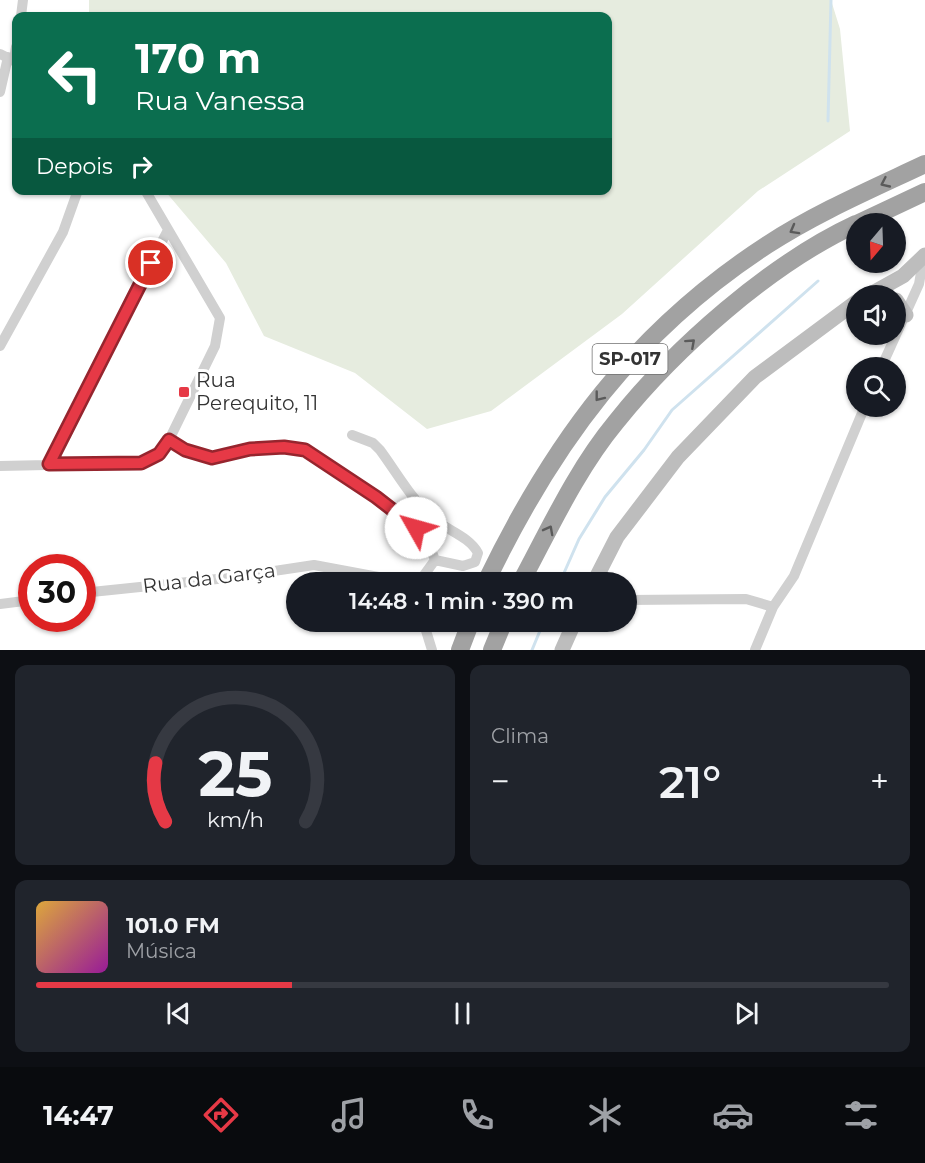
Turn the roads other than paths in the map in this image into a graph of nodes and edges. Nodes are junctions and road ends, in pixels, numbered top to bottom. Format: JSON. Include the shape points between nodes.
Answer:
{"nodes":[{"id":1,"x":10,"y":59,"type":"edge"},
{"id":2,"x":0,"y":92,"type":"edge"},
{"id":3,"x":925,"y":164,"type":"edge"},
{"id":4,"x":925,"y":192,"type":"edge"},
{"id":5,"x":76,"y":195,"type":"edge"},
{"id":6,"x":148,"y":195,"type":"edge"},
{"id":7,"x":879,"y":213,"type":"edge"},
{"id":8,"x":846,"y":229,"type":"edge"},
{"id":9,"x":168,"y":230,"type":"junction"},
{"id":10,"x":925,"y":255,"type":"edge"},
{"id":11,"x":893,"y":285,"type":"edge"},
{"id":12,"x":846,"y":309,"type":"edge"},
{"id":13,"x":906,"y":315,"type":"edge"},
{"id":14,"x":0,"y":346,"type":"edge"},
{"id":15,"x":860,"y":417,"type":"edge"},
{"id":16,"x":352,"y":435,"type":"dead end"},
{"id":17,"x":169,"y":440,"type":"junction"},
{"id":18,"x":49,"y":464,"type":"junction"},
{"id":19,"x":0,"y":466,"type":"edge"},
{"id":20,"x":435,"y":560,"type":"junction"},
{"id":21,"x":351,"y":572,"type":"edge"},
{"id":22,"x":426,"y":572,"type":"edge"},
{"id":23,"x":491,"y":572,"type":"edge"},
{"id":24,"x":526,"y":572,"type":"edge"},
{"id":25,"x":599,"y":572,"type":"edge"},
{"id":26,"x":96,"y":592,"type":"edge"},
{"id":27,"x":637,"y":600,"type":"edge"},
{"id":28,"x":18,"y":602,"type":"edge"},
{"id":29,"x":0,"y":604,"type":"edge"},
{"id":30,"x":773,"y":607,"type":"junction"},
{"id":31,"x":427,"y":632,"type":"edge"},
{"id":32,"x":467,"y":632,"type":"edge"},
{"id":33,"x":499,"y":632,"type":"edge"},
{"id":34,"x":570,"y":632,"type":"edge"},
{"id":35,"x":433,"y":650,"type":"edge"},
{"id":36,"x":460,"y":650,"type":"edge"},
{"id":37,"x":492,"y":650,"type":"edge"},
{"id":38,"x":562,"y":650,"type":"edge"},
{"id":39,"x":755,"y":650,"type":"edge"}],
"edges":[{"from":1,"to":2,"type":"street"},
{"from":3,"to":23,"type":"highway","number":"SP-017","one_way":true,"via":[[768,244],[672,317],[624,364],[580,421],[510,531]]},
{"from":4,"to":7,"type":"highway","number":"SP-017"},
{"from":5,"to":14,"type":"street","via":[[63,232]]},
{"from":6,"to":9,"type":"street"},
{"from":24,"to":8,"type":"highway","number":"SP-017","one_way":true,"via":[[571,488],[615,423],[666,366],[739,300]]},
{"from":9,"to":17,"type":"street","via":[[220,318],[215,346]]},
{"from":9,"to":18,"type":"street"},
{"from":10,"to":11,"type":"main road"},
{"from":10,"to":13,"type":"street","via":[[920,284]]},
{"from":12,"to":25,"type":"main road","via":[[755,377],[678,457],[617,537]]},
{"from":15,"to":30,"type":"street","via":[[794,576]]},
{"from":16,"to":20,"type":"street","via":[[380,450],[422,508],[478,553],[475,562],[463,566]]},
{"from":17,"to":18,"type":"street","via":[[151,460],[131,464]]},
{"from":17,"to":20,"type":"street","via":[[185,450],[212,458],[250,449],[305,450],[416,528],[427,539]]},
{"from":18,"to":19,"type":"street"},
{"from":20,"to":22,"type":"street"},
{"from":21,"to":26,"type":"street","name":"Rua da Garça","via":[[314,565]]},
{"from":27,"to":30,"type":"street","via":[[746,599]]},
{"from":28,"to":29,"type":"street"},
{"from":30,"to":39,"type":"street"},
{"from":31,"to":35,"type":"street"},
{"from":32,"to":36,"type":"highway"},
{"from":33,"to":37,"type":"highway"},
{"from":34,"to":38,"type":"main road"}]}
